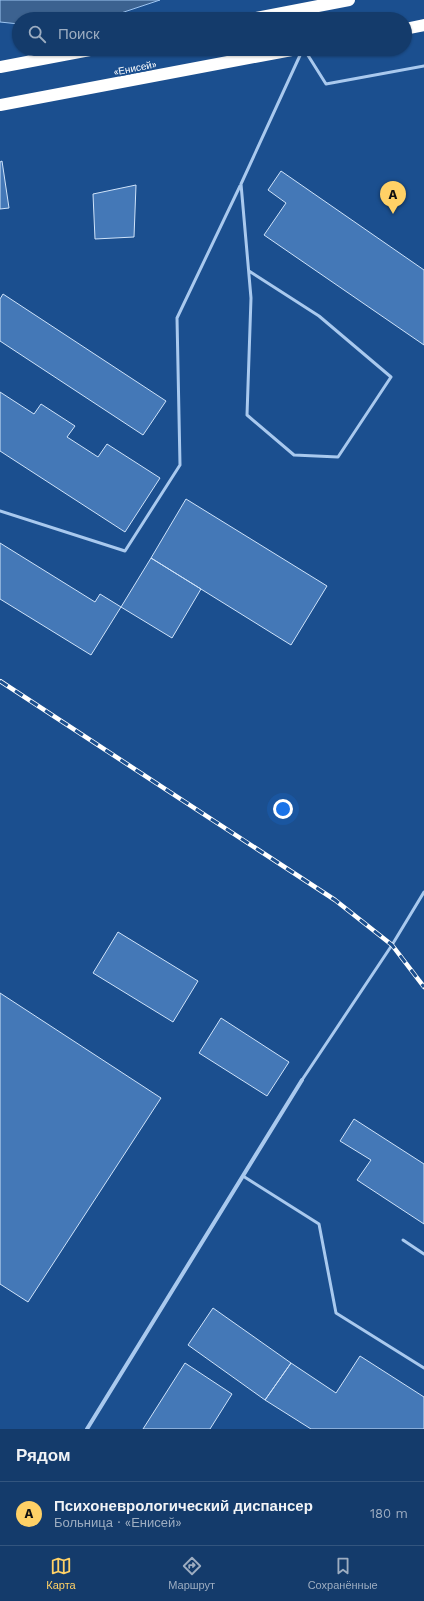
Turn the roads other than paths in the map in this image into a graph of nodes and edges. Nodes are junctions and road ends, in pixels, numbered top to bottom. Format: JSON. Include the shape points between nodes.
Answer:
{"nodes":[{"id":1,"x":349,"y":0,"type":"edge"},
{"id":2,"x":287,"y":12,"type":"edge"},
{"id":3,"x":424,"y":25,"type":"edge"},
{"id":4,"x":412,"y":28,"type":"edge"},
{"id":5,"x":58,"y":56,"type":"edge"},
{"id":6,"x":260,"y":56,"type":"edge"},
{"id":7,"x":300,"y":56,"type":"edge"},
{"id":8,"x":308,"y":56,"type":"edge"},
{"id":9,"x":424,"y":66,"type":"edge"},
{"id":10,"x":0,"y":67,"type":"edge"},
{"id":11,"x":0,"y":105,"type":"edge"},
{"id":12,"x":241,"y":184,"type":"junction"},
{"id":13,"x":249,"y":270,"type":"junction"},
{"id":14,"x":0,"y":511,"type":"edge"},
{"id":15,"x":424,"y":892,"type":"edge"},
{"id":16,"x":302,"y":1080,"type":"joint"},
{"id":17,"x":243,"y":1176,"type":"junction"},
{"id":18,"x":403,"y":1240,"type":"dead end"},
{"id":19,"x":424,"y":1254,"type":"edge"},
{"id":20,"x":424,"y":1368,"type":"edge"},
{"id":21,"x":87,"y":1429,"type":"edge"}],
"edges":[{"from":1,"to":2,"type":"highway"},
{"from":3,"to":4,"type":"highway"},
{"from":5,"to":10,"type":"highway"},
{"from":6,"to":11,"type":"highway","name":"«Енисей»"},
{"from":7,"to":12,"type":"lane"},
{"from":8,"to":9,"type":"lane","via":[[326,84]]},
{"from":12,"to":13,"type":"lane"},
{"from":12,"to":14,"type":"lane","via":[[177,318],[180,465],[125,552]]},
{"from":13,"to":13,"type":"lane","via":[[251,298],[247,415],[294,455],[338,457],[391,377],[320,316]]},
{"from":15,"to":16,"type":"lane","via":[[392,945]]},
{"from":16,"to":17,"type":"street"},
{"from":17,"to":20,"type":"lane","via":[[319,1224],[336,1313]]},
{"from":17,"to":21,"type":"street"},
{"from":18,"to":19,"type":"lane"}]}
